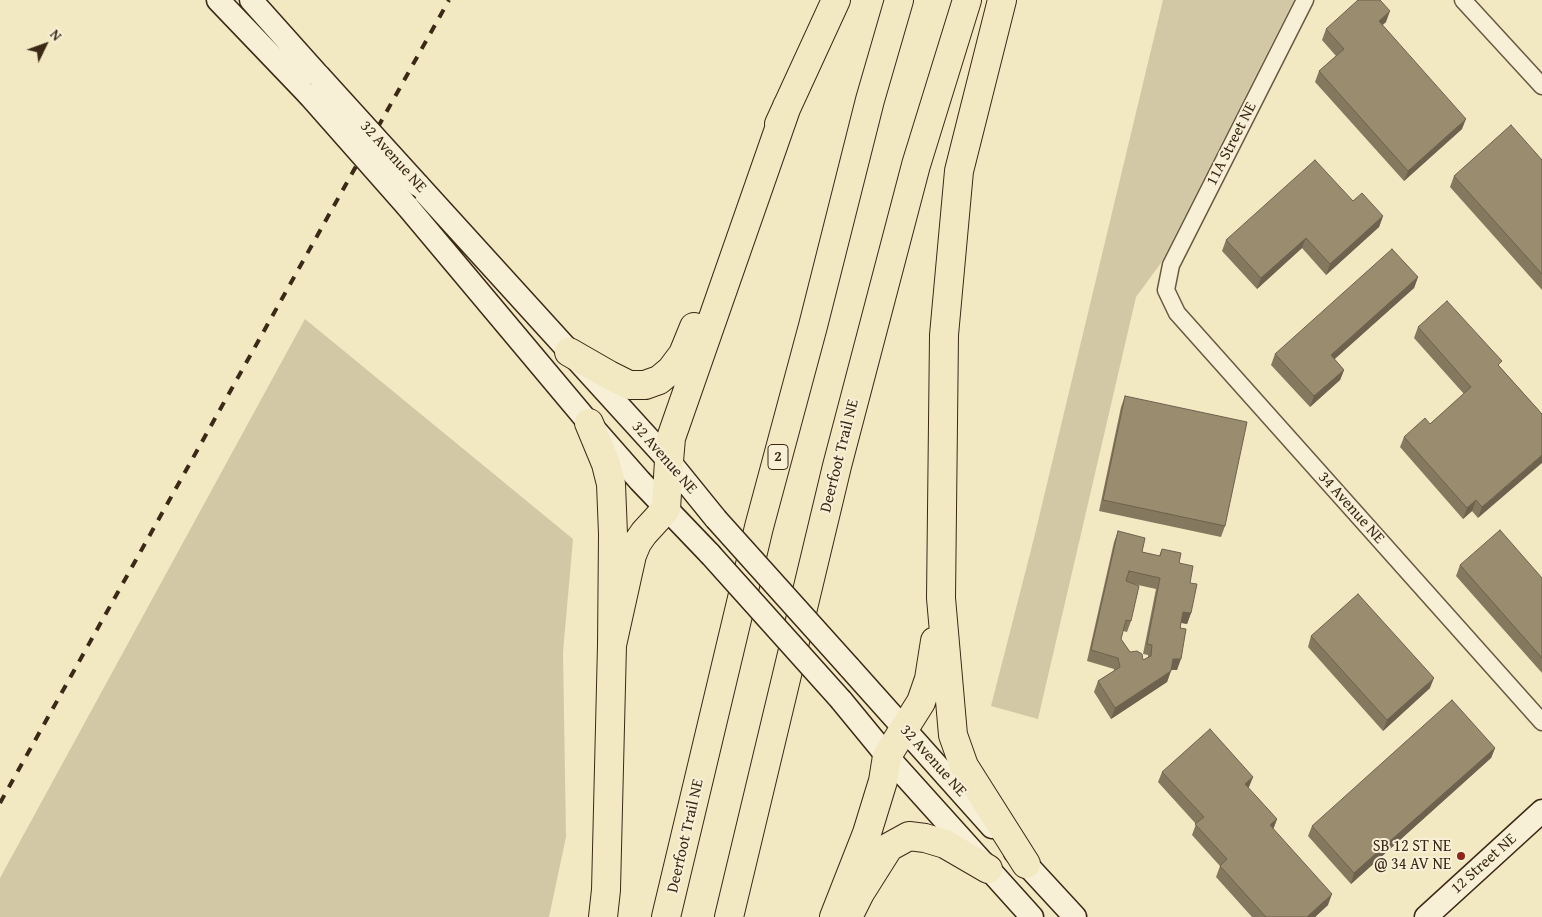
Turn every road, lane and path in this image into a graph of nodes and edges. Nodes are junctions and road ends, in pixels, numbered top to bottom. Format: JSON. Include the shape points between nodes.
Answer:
{"nodes":[{"id":1,"x":218,"y":0,"type":"edge"},
{"id":2,"x":251,"y":0,"type":"edge"},
{"id":3,"x":836,"y":0,"type":"edge"},
{"id":4,"x":899,"y":0,"type":"edge"},
{"id":5,"x":967,"y":0,"type":"edge"},
{"id":6,"x":1002,"y":0,"type":"edge"},
{"id":7,"x":1305,"y":0,"type":"edge"},
{"id":8,"x":1464,"y":0,"type":"edge"},
{"id":9,"x":1542,"y":86,"type":"edge"},
{"id":10,"x":787,"y":106,"type":"junction"},
{"id":11,"x":1166,"y":290,"type":"joint"},
{"id":12,"x":569,"y":352,"type":"junction"},
{"id":13,"x":589,"y":423,"type":"junction"},
{"id":14,"x":669,"y":460,"type":"junction"},
{"id":15,"x":666,"y":509,"type":"junction"},
{"id":16,"x":941,"y":598,"type":"junction"},
{"id":17,"x":612,"y":645,"type":"junction"},
{"id":18,"x":1542,"y":722,"type":"edge"},
{"id":19,"x":904,"y":728,"type":"junction"},
{"id":20,"x":887,"y":756,"type":"junction"},
{"id":21,"x":1542,"y":811,"type":"edge"},
{"id":22,"x":1026,"y":864,"type":"junction"},
{"id":23,"x":988,"y":869,"type":"junction"},
{"id":24,"x":603,"y":917,"type":"edge"},
{"id":25,"x":666,"y":917,"type":"edge"},
{"id":26,"x":729,"y":917,"type":"edge"},
{"id":27,"x":834,"y":917,"type":"edge"},
{"id":28,"x":848,"y":917,"type":"edge"},
{"id":29,"x":1032,"y":917,"type":"edge"},
{"id":30,"x":1075,"y":917,"type":"edge"},
{"id":31,"x":1426,"y":917,"type":"edge"}],
"edges":[{"from":1,"to":13,"type":"main road","name":"32 Avenue NE","bridge":true,"via":[[309,95],[407,206]]},
{"from":2,"to":12,"type":"main road","name":"32 Avenue NE","bridge":true},
{"from":3,"to":10,"type":"highway"},
{"from":4,"to":25,"type":"highway","name":"Deerfoot Trail NE","number":"2","via":[[759,527]]},
{"from":5,"to":26,"type":"highway","name":"Deerfoot Trail NE","via":[[911,184],[837,466]]},
{"from":6,"to":16,"type":"highway","via":[[959,171],[944,335]]},
{"from":7,"to":11,"type":"street","name":"11A Street NE","via":[[1171,265]]},
{"from":8,"to":9,"type":"street"},
{"from":10,"to":12,"type":"highway","via":[[683,354],[671,370],[659,380],[645,385],[629,384]]},
{"from":10,"to":14,"type":"highway","via":[[672,438]]},
{"from":11,"to":18,"type":"street","name":"34 Avenue NE","via":[[1176,313]]},
{"from":12,"to":14,"type":"main road","name":"32 Avenue NE"},
{"from":13,"to":15,"type":"main road","name":"32 Avenue NE"},
{"from":13,"to":17,"type":"highway","via":[[611,484]]},
{"from":14,"to":15,"type":"highway"},
{"from":14,"to":19,"type":"main road","name":"32 Avenue NE","bridge":true,"via":[[716,519]]},
{"from":15,"to":17,"type":"highway","via":[[644,533],[632,554]]},
{"from":15,"to":20,"type":"main road","name":"32 Avenue NE","bridge":true,"via":[[841,700]]},
{"from":16,"to":19,"type":"highway","via":[[928,679],[921,702]]},
{"from":16,"to":22,"type":"highway","via":[[953,735],[964,766]]},
{"from":17,"to":24,"type":"highway"},
{"from":19,"to":20,"type":"highway"},
{"from":19,"to":22,"type":"main road","name":"32 Avenue NE"},
{"from":20,"to":23,"type":"main road","name":"32 Avenue NE"},
{"from":20,"to":27,"type":"highway","via":[[867,833]]},
{"from":21,"to":31,"type":"main road","name":"12 Street NE"},
{"from":22,"to":30,"type":"main road","name":"32 Avenue NE"},
{"from":23,"to":28,"type":"highway","via":[[945,844],[909,836],[889,847]]},
{"from":23,"to":29,"type":"main road","name":"32 Avenue NE"}]}
